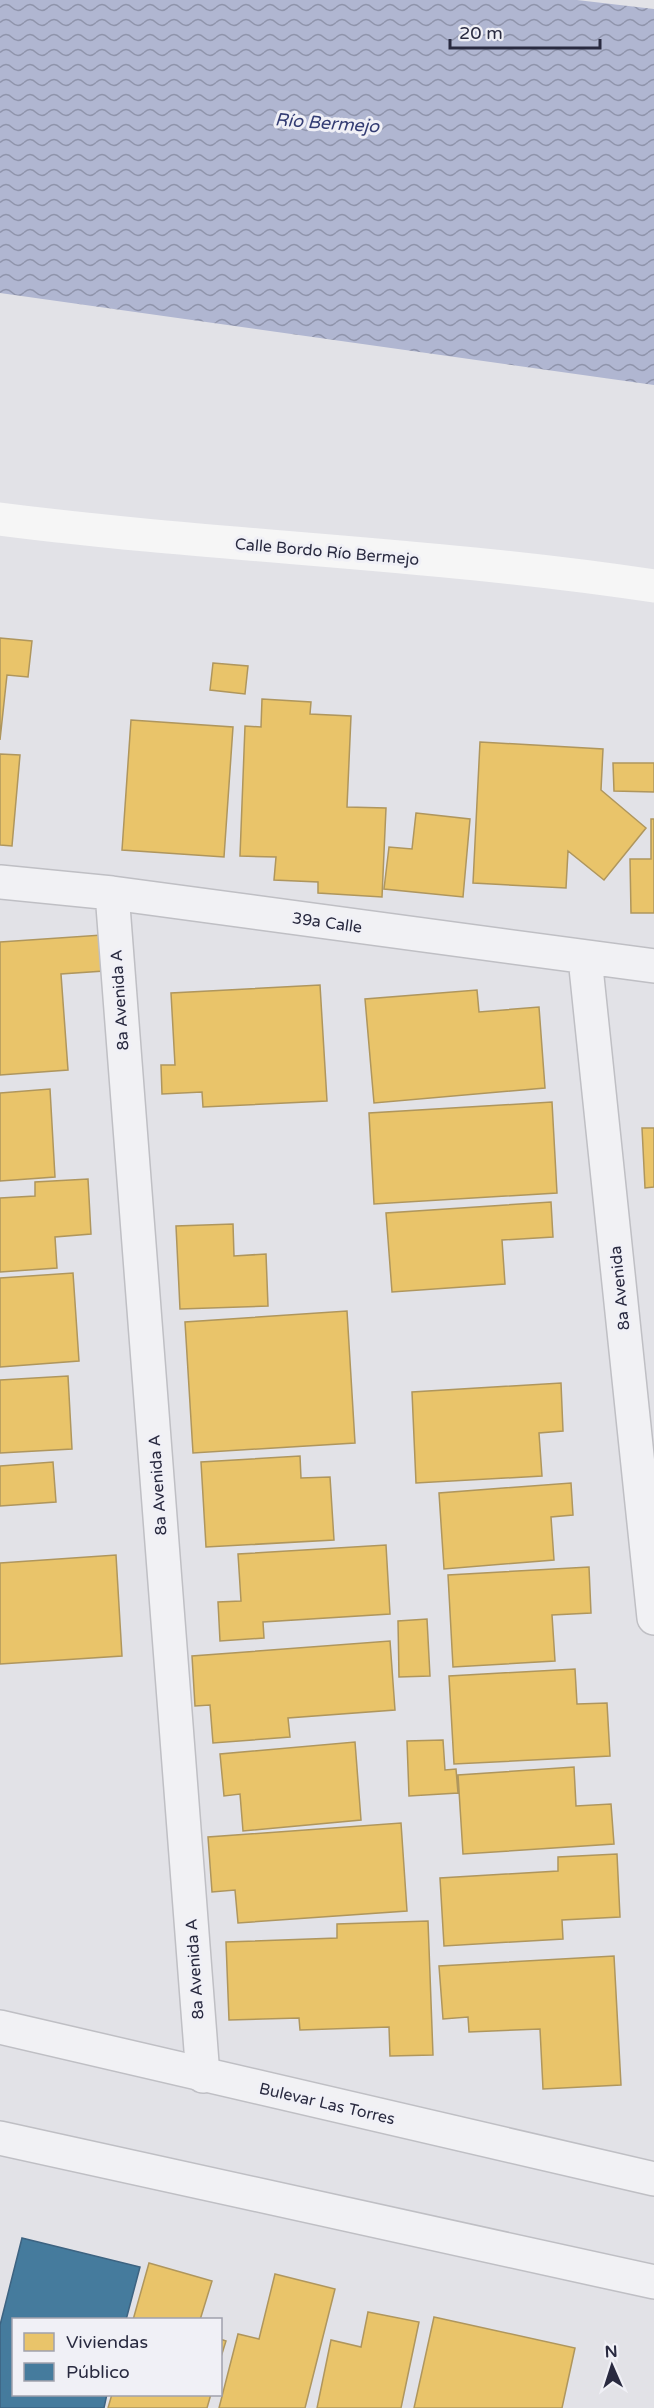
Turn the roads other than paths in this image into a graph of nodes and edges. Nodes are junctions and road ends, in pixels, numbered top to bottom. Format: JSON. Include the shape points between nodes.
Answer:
{"nodes":[{"id":1,"x":0,"y":519,"type":"edge"},
{"id":2,"x":654,"y":586,"type":"edge"},
{"id":3,"x":0,"y":882,"type":"edge"},
{"id":4,"x":112,"y":893,"type":"junction"},
{"id":5,"x":585,"y":958,"type":"junction"},
{"id":6,"x":654,"y":966,"type":"edge"},
{"id":7,"x":654,"y":1618,"type":"edge"},
{"id":8,"x":0,"y":2027,"type":"edge"},
{"id":9,"x":203,"y":2076,"type":"junction"},
{"id":10,"x":0,"y":2138,"type":"edge"},
{"id":11,"x":654,"y":2179,"type":"edge"},
{"id":12,"x":654,"y":2282,"type":"edge"}],
"edges":[{"from":1,"to":2,"type":"main road","name":"Calle Bordo Río Bermejo","via":[[93,531],[572,573]]},
{"from":3,"to":4,"type":"street","name":"39a Calle"},
{"from":4,"to":5,"type":"street","name":"39a Calle"},
{"from":4,"to":9,"type":"street","name":"8a Avenida A"},
{"from":5,"to":6,"type":"street","name":"39a Calle"},
{"from":5,"to":7,"type":"street","name":"8a Avenida"},
{"from":8,"to":9,"type":"street","name":"Bulevar Las Torres"},
{"from":9,"to":11,"type":"street","name":"Bulevar Las Torres"},
{"from":10,"to":12,"type":"street"}]}
